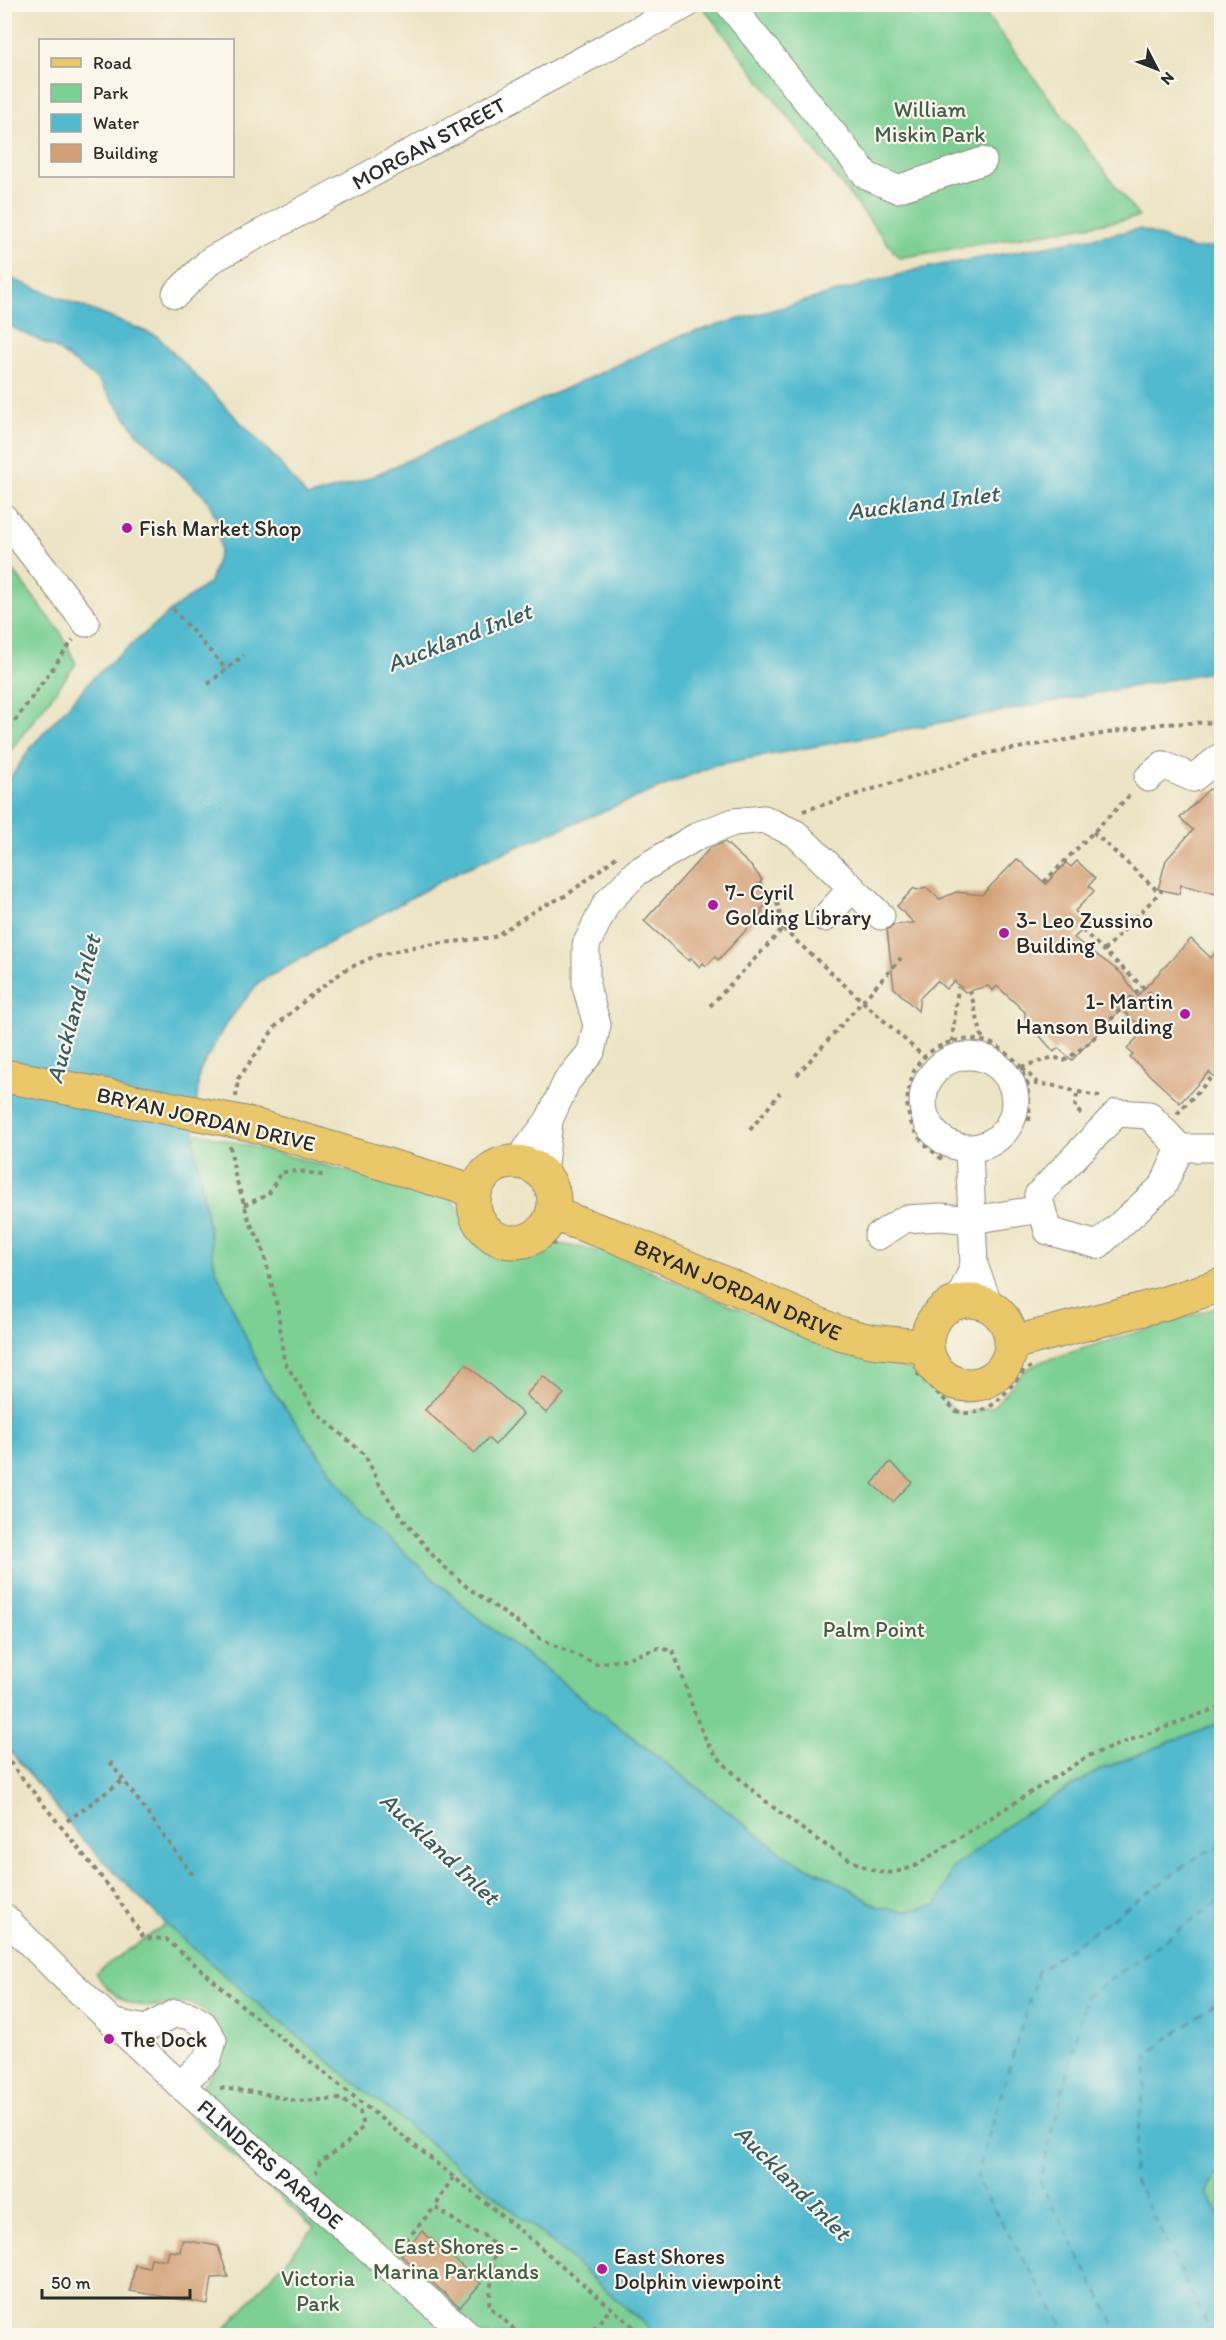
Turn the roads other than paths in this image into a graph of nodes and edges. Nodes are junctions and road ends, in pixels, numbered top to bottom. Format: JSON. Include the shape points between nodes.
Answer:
{"nodes":[{"id":1,"x":687,"y":4,"type":"edge"},
{"id":2,"x":729,"y":4,"type":"edge"},
{"id":3,"x":983,"y":161,"type":"dead end"},
{"id":4,"x":176,"y":294,"type":"dead end"},
{"id":5,"x":4,"y":518,"type":"edge"},
{"id":6,"x":86,"y":623,"type":"road end"},
{"id":7,"x":1221,"y":756,"type":"edge"},
{"id":8,"x":1148,"y":778,"type":"road end"},
{"id":9,"x":852,"y":888,"type":"junction"},
{"id":10,"x":881,"y":916,"type":"dead end"},
{"id":11,"x":825,"y":918,"type":"dead end"},
{"id":12,"x":4,"y":1076,"type":"edge"},
{"id":13,"x":1180,"y":1148,"type":"junction"},
{"id":14,"x":1221,"y":1148,"type":"edge"},
{"id":15,"x":969,"y":1149,"type":"dead end"},
{"id":16,"x":531,"y":1167,"type":"junction"},
{"id":17,"x":475,"y":1191,"type":"junction"},
{"id":18,"x":1042,"y":1209,"type":"junction"},
{"id":19,"x":553,"y":1214,"type":"junction"},
{"id":20,"x":972,"y":1220,"type":"junction"},
{"id":21,"x":878,"y":1236,"type":"dead end"},
{"id":22,"x":1221,"y":1285,"type":"edge"},
{"id":23,"x":974,"y":1303,"type":"junction"},
{"id":24,"x":1012,"y":1344,"type":"junction"},
{"id":25,"x":927,"y":1347,"type":"junction"},
{"id":26,"x":4,"y":1917,"type":"edge"},
{"id":27,"x":115,"y":2022,"type":"junction"},
{"id":28,"x":187,"y":2079,"type":"junction"},
{"id":29,"x":469,"y":2336,"type":"edge"}],
"edges":[{"from":1,"to":4,"type":"street","name":"MORGAN STREET","via":[[211,260]]},
{"from":2,"to":3,"type":"street","via":[[867,176],[897,189]]},
{"from":5,"to":6,"type":"street"},
{"from":7,"to":8,"type":"street","via":[[1194,778],[1163,765]]},
{"from":9,"to":10,"type":"street"},
{"from":9,"to":11,"type":"street"},
{"from":9,"to":16,"type":"street","via":[[796,834],[764,819],[734,822],[699,835],[637,872],[606,904],[586,945],[586,986],[597,1025],[591,1052],[567,1082]]},
{"from":12,"to":17,"type":"main road","name":"BRYAN JORDAN DRIVE","bridge":true,"via":[[250,1124]]},
{"from":13,"to":14,"type":"street"},
{"from":13,"to":18,"type":"street","via":[[1163,1186],[1098,1245],[1048,1231]]},
{"from":13,"to":18,"type":"street","via":[[1149,1115],[1117,1113],[1038,1195]]},
{"from":15,"to":20,"type":"street"},
{"from":16,"to":17,"type":"main road","via":[[504,1162],[481,1178]]},
{"from":16,"to":19,"type":"main road","via":[[552,1186]]},
{"from":17,"to":19,"type":"main road","via":[[477,1219],[496,1239],[530,1239],[546,1227]]},
{"from":18,"to":20,"type":"street"},
{"from":19,"to":25,"type":"main road","name":"BRYAN JORDAN DRIVE","via":[[620,1238],[839,1333]]},
{"from":20,"to":21,"type":"street","via":[[941,1216],[905,1219]]},
{"from":20,"to":23,"type":"street"},
{"from":22,"to":24,"type":"main road"},
{"from":23,"to":24,"type":"main road","via":[[1005,1321]]},
{"from":23,"to":25,"type":"main road","via":[[945,1307],[934,1318]]},
{"from":24,"to":25,"type":"main road","via":[[1005,1366],[996,1376],[974,1385],[961,1385],[937,1371]]},
{"from":26,"to":27,"type":"street","name":"FLINDERS PARADE"},
{"from":27,"to":28,"type":"street","name":"FLINDERS PARADE"},
{"from":27,"to":28,"type":"street","name":"FLINDERS PARADE","via":[[146,2029],[175,2013],[203,2024],[213,2040],[208,2059]]},
{"from":28,"to":29,"type":"street","name":"FLINDERS PARADE","via":[[308,2196]]}]}
